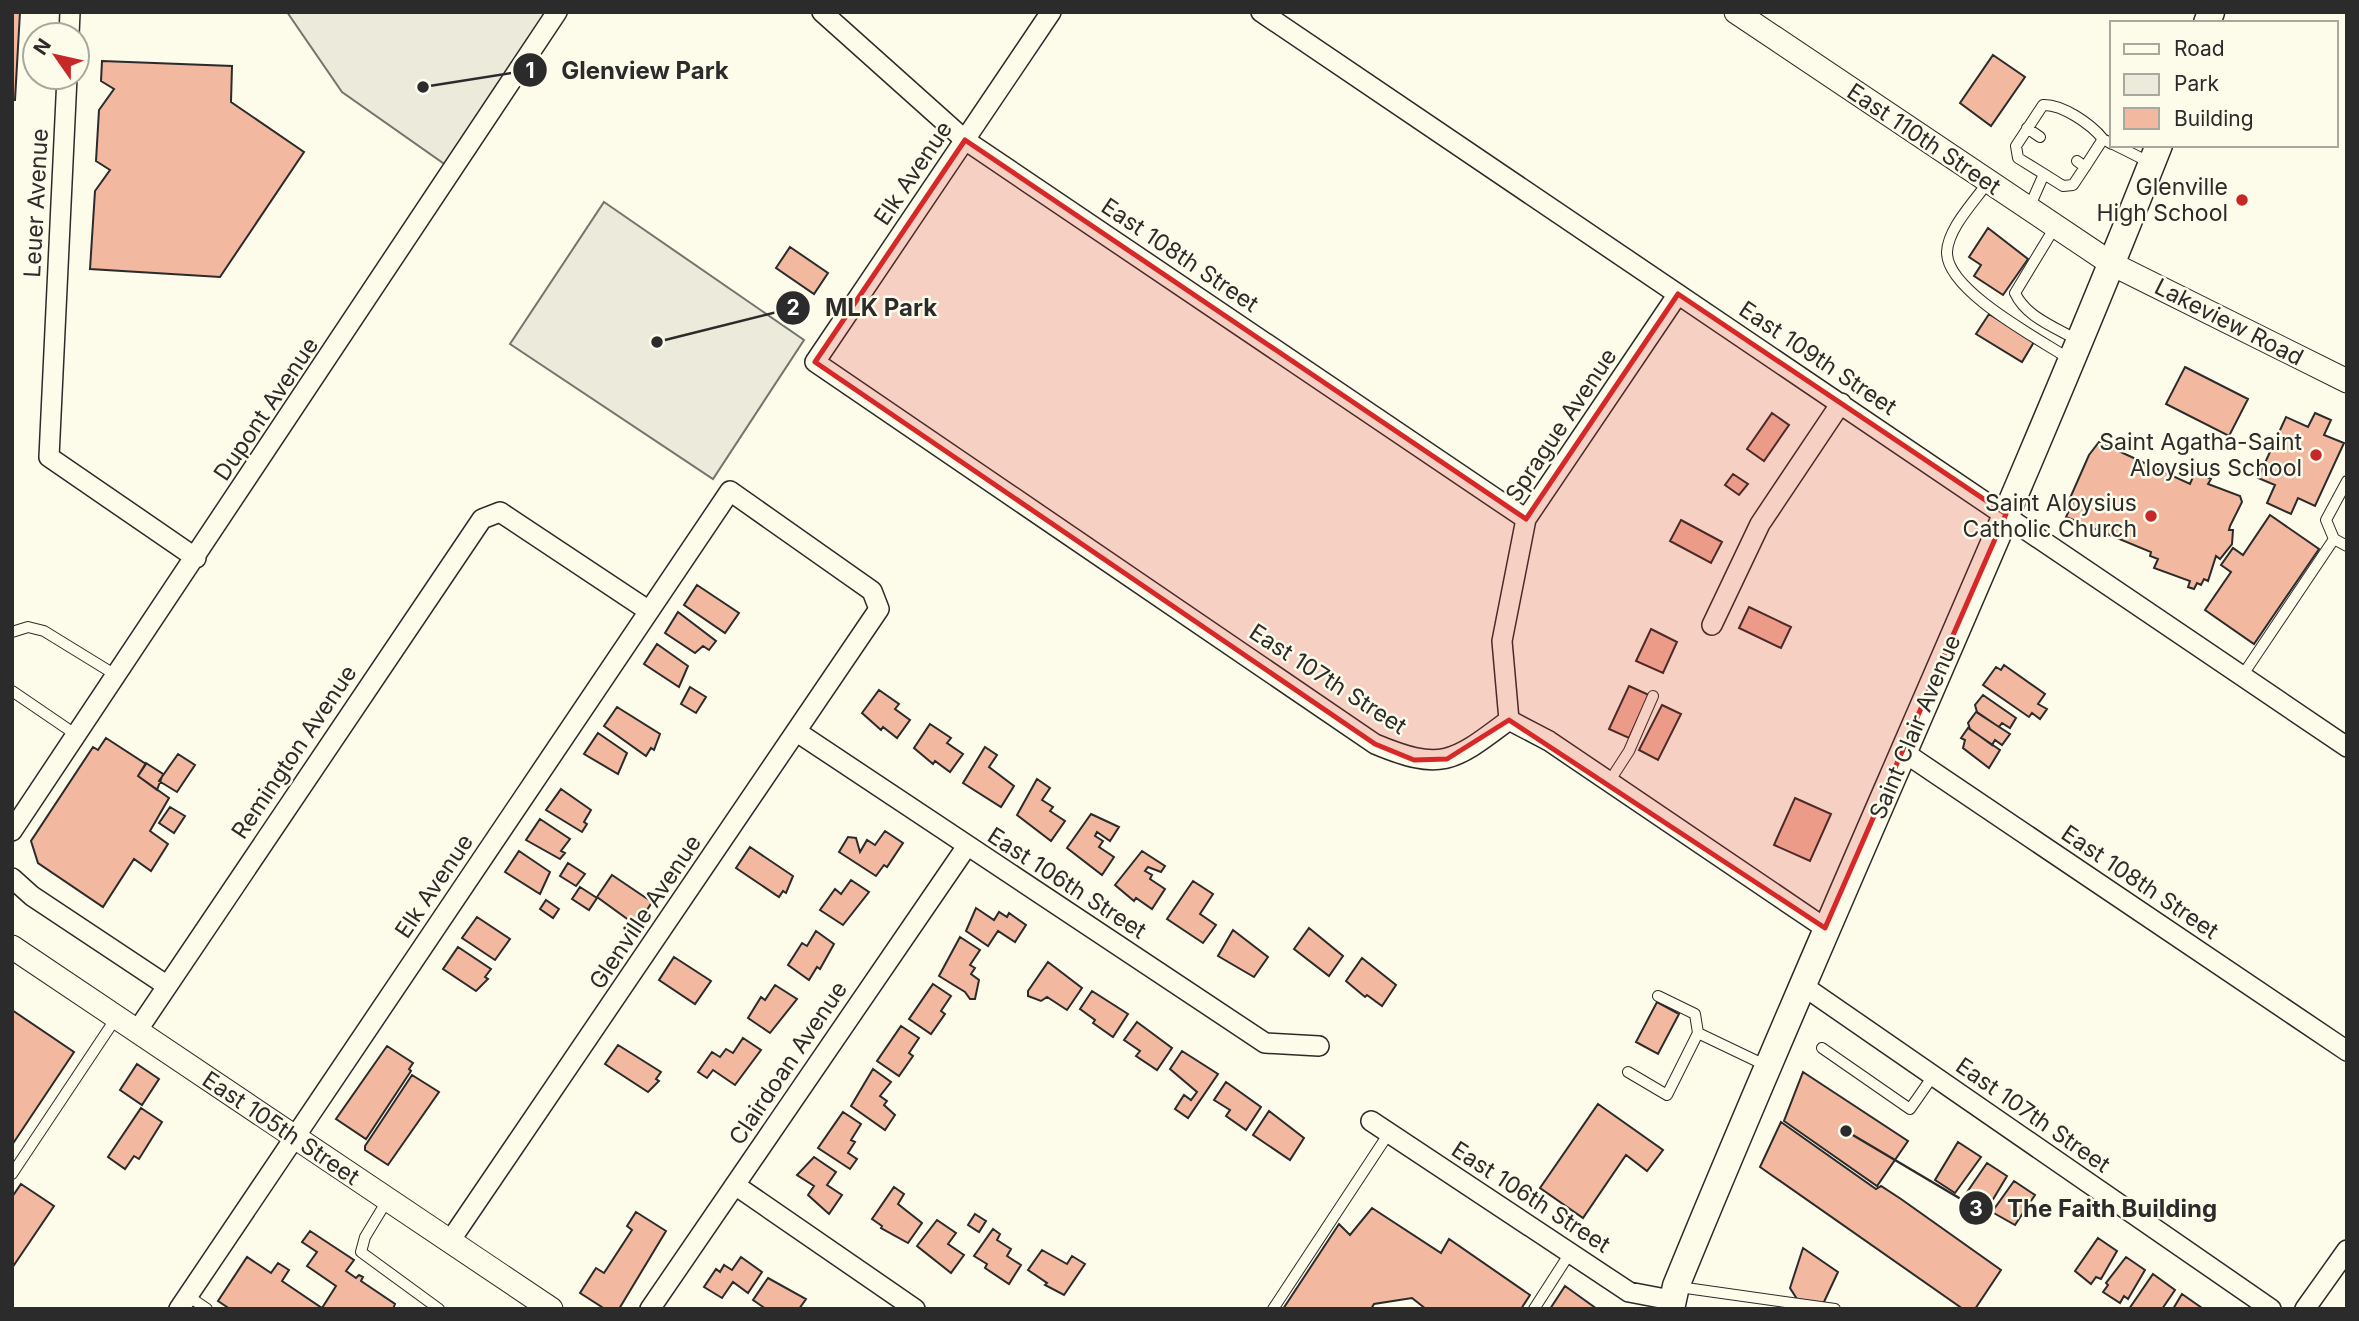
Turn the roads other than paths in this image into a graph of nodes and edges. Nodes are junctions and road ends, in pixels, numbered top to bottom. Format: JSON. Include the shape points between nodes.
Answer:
{"nodes":[{"id":1,"x":558,"y":12,"type":"edge"},
{"id":2,"x":822,"y":12,"type":"edge"},
{"id":3,"x":1051,"y":12,"type":"edge"},
{"id":4,"x":1261,"y":12,"type":"edge"},
{"id":5,"x":1737,"y":12,"type":"edge"},
{"id":6,"x":66,"y":91,"type":"edge"},
{"id":7,"x":2027,"y":128,"type":"junction"},
{"id":8,"x":2040,"y":137,"type":"dead end"},
{"id":9,"x":965,"y":140,"type":"junction"},
{"id":10,"x":2110,"y":143,"type":"edge"},
{"id":11,"x":2126,"y":147,"type":"edge"},
{"id":12,"x":2155,"y":154,"type":"edge"},
{"id":13,"x":2044,"y":174,"type":"junction"},
{"id":14,"x":1988,"y":182,"type":"junction"},
{"id":15,"x":2028,"y":209,"type":"junction"},
{"id":16,"x":2055,"y":227,"type":"junction"},
{"id":17,"x":2112,"y":264,"type":"junction"},
{"id":18,"x":1678,"y":294,"type":"junction"},
{"id":19,"x":2075,"y":350,"type":"junction"},
{"id":20,"x":815,"y":362,"type":"joint"},
{"id":21,"x":2347,"y":381,"type":"edge"},
{"id":22,"x":1841,"y":403,"type":"junction"},
{"id":23,"x":2347,"y":481,"type":"edge"},
{"id":24,"x":2006,"y":514,"type":"junction"},
{"id":25,"x":1526,"y":519,"type":"junction"},
{"id":26,"x":2334,"y":539,"type":"junction"},
{"id":27,"x":2347,"y":546,"type":"edge"},
{"id":28,"x":196,"y":558,"type":"junction"},
{"id":29,"x":878,"y":610,"type":"joint"},
{"id":30,"x":649,"y":611,"type":"junction"},
{"id":31,"x":1712,"y":625,"type":"dead end"},
{"id":32,"x":12,"y":632,"type":"edge"},
{"id":33,"x":114,"y":674,"type":"junction"},
{"id":34,"x":2242,"y":676,"type":"junction"},
{"id":35,"x":12,"y":691,"type":"edge"},
{"id":36,"x":1653,"y":695,"type":"dead end"},
{"id":37,"x":1509,"y":720,"type":"junction"},
{"id":38,"x":797,"y":732,"type":"junction"},
{"id":39,"x":75,"y":734,"type":"junction"},
{"id":40,"x":2347,"y":747,"type":"edge"},
{"id":41,"x":1905,"y":753,"type":"junction"},
{"id":42,"x":1609,"y":782,"type":"junction"},
{"id":43,"x":12,"y":831,"type":"edge"},
{"id":44,"x":967,"y":846,"type":"junction"},
{"id":45,"x":12,"y":878,"type":"edge"},
{"id":46,"x":1825,"y":928,"type":"junction"},
{"id":47,"x":12,"y":947,"type":"edge"},
{"id":48,"x":166,"y":985,"type":"junction"},
{"id":49,"x":1802,"y":985,"type":"junction"},
{"id":50,"x":1658,"y":996,"type":"dead end"},
{"id":51,"x":116,"y":1017,"type":"junction"},
{"id":52,"x":137,"y":1031,"type":"junction"},
{"id":53,"x":1698,"y":1033,"type":"junction"},
{"id":54,"x":1319,"y":1046,"type":"dead end"},
{"id":55,"x":1822,"y":1048,"type":"dead end"},
{"id":56,"x":2347,"y":1051,"type":"edge"},
{"id":57,"x":1768,"y":1066,"type":"junction"},
{"id":58,"x":1628,"y":1072,"type":"dead end"},
{"id":59,"x":1933,"y":1076,"type":"junction"},
{"id":60,"x":1371,"y":1121,"type":"dead end"},
{"id":61,"x":1389,"y":1133,"type":"junction"},
{"id":62,"x":295,"y":1136,"type":"junction"},
{"id":63,"x":12,"y":1174,"type":"edge"},
{"id":64,"x":735,"y":1185,"type":"junction"},
{"id":65,"x":388,"y":1199,"type":"junction"},
{"id":66,"x":450,"y":1241,"type":"junction"},
{"id":67,"x":2347,"y":1250,"type":"edge"},
{"id":68,"x":1570,"y":1253,"type":"junction"},
{"id":69,"x":1672,"y":1298,"type":"edge"},
{"id":70,"x":184,"y":1303,"type":"edge"},
{"id":71,"x":206,"y":1309,"type":"edge"},
{"id":72,"x":439,"y":1309,"type":"edge"},
{"id":73,"x":551,"y":1309,"type":"edge"},
{"id":74,"x":650,"y":1309,"type":"edge"},
{"id":75,"x":915,"y":1309,"type":"edge"},
{"id":76,"x":1273,"y":1309,"type":"edge"},
{"id":77,"x":1534,"y":1309,"type":"edge"},
{"id":78,"x":1835,"y":1309,"type":"edge"},
{"id":79,"x":2271,"y":1309,"type":"edge"},
{"id":80,"x":2305,"y":1309,"type":"edge"}],
"edges":[{"from":1,"to":28,"type":"street","name":"Dupont Avenue"},
{"from":2,"to":9,"type":"street","name":"East 108th Street"},
{"from":3,"to":9,"type":"street","name":"Elk Avenue"},
{"from":4,"to":18,"type":"street","name":"East 109th Street"},
{"from":5,"to":14,"type":"street","name":"East 110th Street"},
{"from":6,"to":28,"type":"street","name":"Leuer Avenue","via":[[50,457]]},
{"from":7,"to":8,"type":"lane"},
{"from":7,"to":10,"type":"lane","via":[[2043,105],[2053,104]]},
{"from":7,"to":13,"type":"lane","via":[[2016,146],[2018,158]]},
{"from":9,"to":20,"type":"street","name":"Elk Avenue"},
{"from":9,"to":25,"type":"street","name":"East 108th Street"},
{"from":10,"to":13,"type":"lane","via":[[2081,164],[2073,185],[2063,186]]},
{"from":11,"to":12,"type":"lane"},
{"from":12,"to":17,"type":"main road","name":"Saint Clair Avenue"},
{"from":13,"to":15,"type":"lane"},
{"from":14,"to":15,"type":"street","name":"East 110th Street"},
{"from":14,"to":19,"type":"lane","via":[[1951,236],[1947,254],[1955,273],[1980,300]]},
{"from":15,"to":16,"type":"street","name":"East 110th Street"},
{"from":16,"to":17,"type":"street","name":"East 110th Street"},
{"from":16,"to":19,"type":"lane","via":[[2015,293],[2021,305]]},
{"from":17,"to":19,"type":"main road","name":"Saint Clair Avenue"},
{"from":17,"to":21,"type":"street","name":"Lakeview Road"},
{"from":18,"to":22,"type":"street","name":"East 109th Street"},
{"from":18,"to":25,"type":"street","name":"Sprague Avenue"},
{"from":19,"to":24,"type":"main road","name":"Saint Clair Avenue"},
{"from":20,"to":37,"type":"street","name":"East 107th Street","via":[[1375,744],[1414,760],[1447,759],[1474,747]]},
{"from":22,"to":24,"type":"street","name":"East 109th Street"},
{"from":22,"to":31,"type":"street","via":[[1760,524]]},
{"from":23,"to":26,"type":"lane","via":[[2326,520]]},
{"from":24,"to":34,"type":"street","name":"East 109th Street"},
{"from":24,"to":41,"type":"main road","name":"Saint Clair Avenue"},
{"from":25,"to":37,"type":"street","name":"Sprague Avenue","via":[[1502,641]]},
{"from":26,"to":27,"type":"lane"},
{"from":26,"to":34,"type":"lane"},
{"from":28,"to":33,"type":"street","name":"Dupont Avenue"},
{"from":29,"to":30,"type":"street","name":"Elk Avenue","via":[[872,591],[730,491]]},
{"from":29,"to":38,"type":"street","name":"Glenville Avenue"},
{"from":30,"to":48,"type":"street","name":"Remington Avenue","via":[[500,512],[482,519]]},
{"from":30,"to":62,"type":"street","name":"Elk Avenue"},
{"from":32,"to":33,"type":"lane","via":[[28,627],[44,631]]},
{"from":33,"to":39,"type":"street","name":"Dupont Avenue"},
{"from":34,"to":40,"type":"street","name":"East 109th Street"},
{"from":35,"to":39,"type":"lane"},
{"from":36,"to":42,"type":"lane","via":[[1629,751]]},
{"from":37,"to":42,"type":"street"},
{"from":38,"to":44,"type":"street","name":"East 106th Street"},
{"from":38,"to":66,"type":"street","name":"Glenville Avenue"},
{"from":39,"to":43,"type":"street","name":"Dupont Avenue"},
{"from":41,"to":46,"type":"main road","name":"Saint Clair Avenue"},
{"from":41,"to":56,"type":"street","name":"East 108th Street"},
{"from":42,"to":46,"type":"street"},
{"from":44,"to":54,"type":"street","name":"East 106th Street","via":[[1265,1043]]},
{"from":44,"to":64,"type":"street","name":"Clairdoan Avenue"},
{"from":45,"to":48,"type":"street"},
{"from":46,"to":49,"type":"main road","name":"Saint Clair Avenue"},
{"from":47,"to":51,"type":"street","name":"East 105th Street"},
{"from":48,"to":52,"type":"street","name":"Remington Avenue"},
{"from":49,"to":57,"type":"main road","name":"Saint Clair Avenue"},
{"from":49,"to":59,"type":"street","name":"East 107th Street"},
{"from":50,"to":53,"type":"lane","via":[[1695,1013]]},
{"from":51,"to":52,"type":"street","name":"East 105th Street"},
{"from":51,"to":63,"type":"lane"},
{"from":52,"to":62,"type":"street","name":"East 105th Street"},
{"from":53,"to":57,"type":"lane"},
{"from":53,"to":58,"type":"lane","via":[[1667,1095]]},
{"from":55,"to":59,"type":"lane","via":[[1910,1109]]},
{"from":57,"to":69,"type":"main road","name":"Saint Clair Avenue"},
{"from":59,"to":79,"type":"street","name":"East 107th Street"},
{"from":60,"to":61,"type":"street","name":"East 106th Street"},
{"from":61,"to":68,"type":"street","name":"East 106th Street"},
{"from":61,"to":76,"type":"lane"},
{"from":62,"to":65,"type":"street","name":"East 105th Street"},
{"from":62,"to":70,"type":"street","name":"Elk Avenue"},
{"from":64,"to":74,"type":"street","name":"Clairdoan Avenue"},
{"from":64,"to":75,"type":"street"},
{"from":65,"to":66,"type":"street","name":"East 105th Street"},
{"from":65,"to":72,"type":"lane","via":[[361,1252]]},
{"from":66,"to":73,"type":"street","name":"East 105th Street"},
{"from":67,"to":80,"type":"street"},
{"from":68,"to":69,"type":"street","name":"East 106th Street","via":[[1629,1292]]},
{"from":68,"to":77,"type":"lane"},
{"from":69,"to":78,"type":"lane"},
{"from":70,"to":71,"type":"lane"}]}
